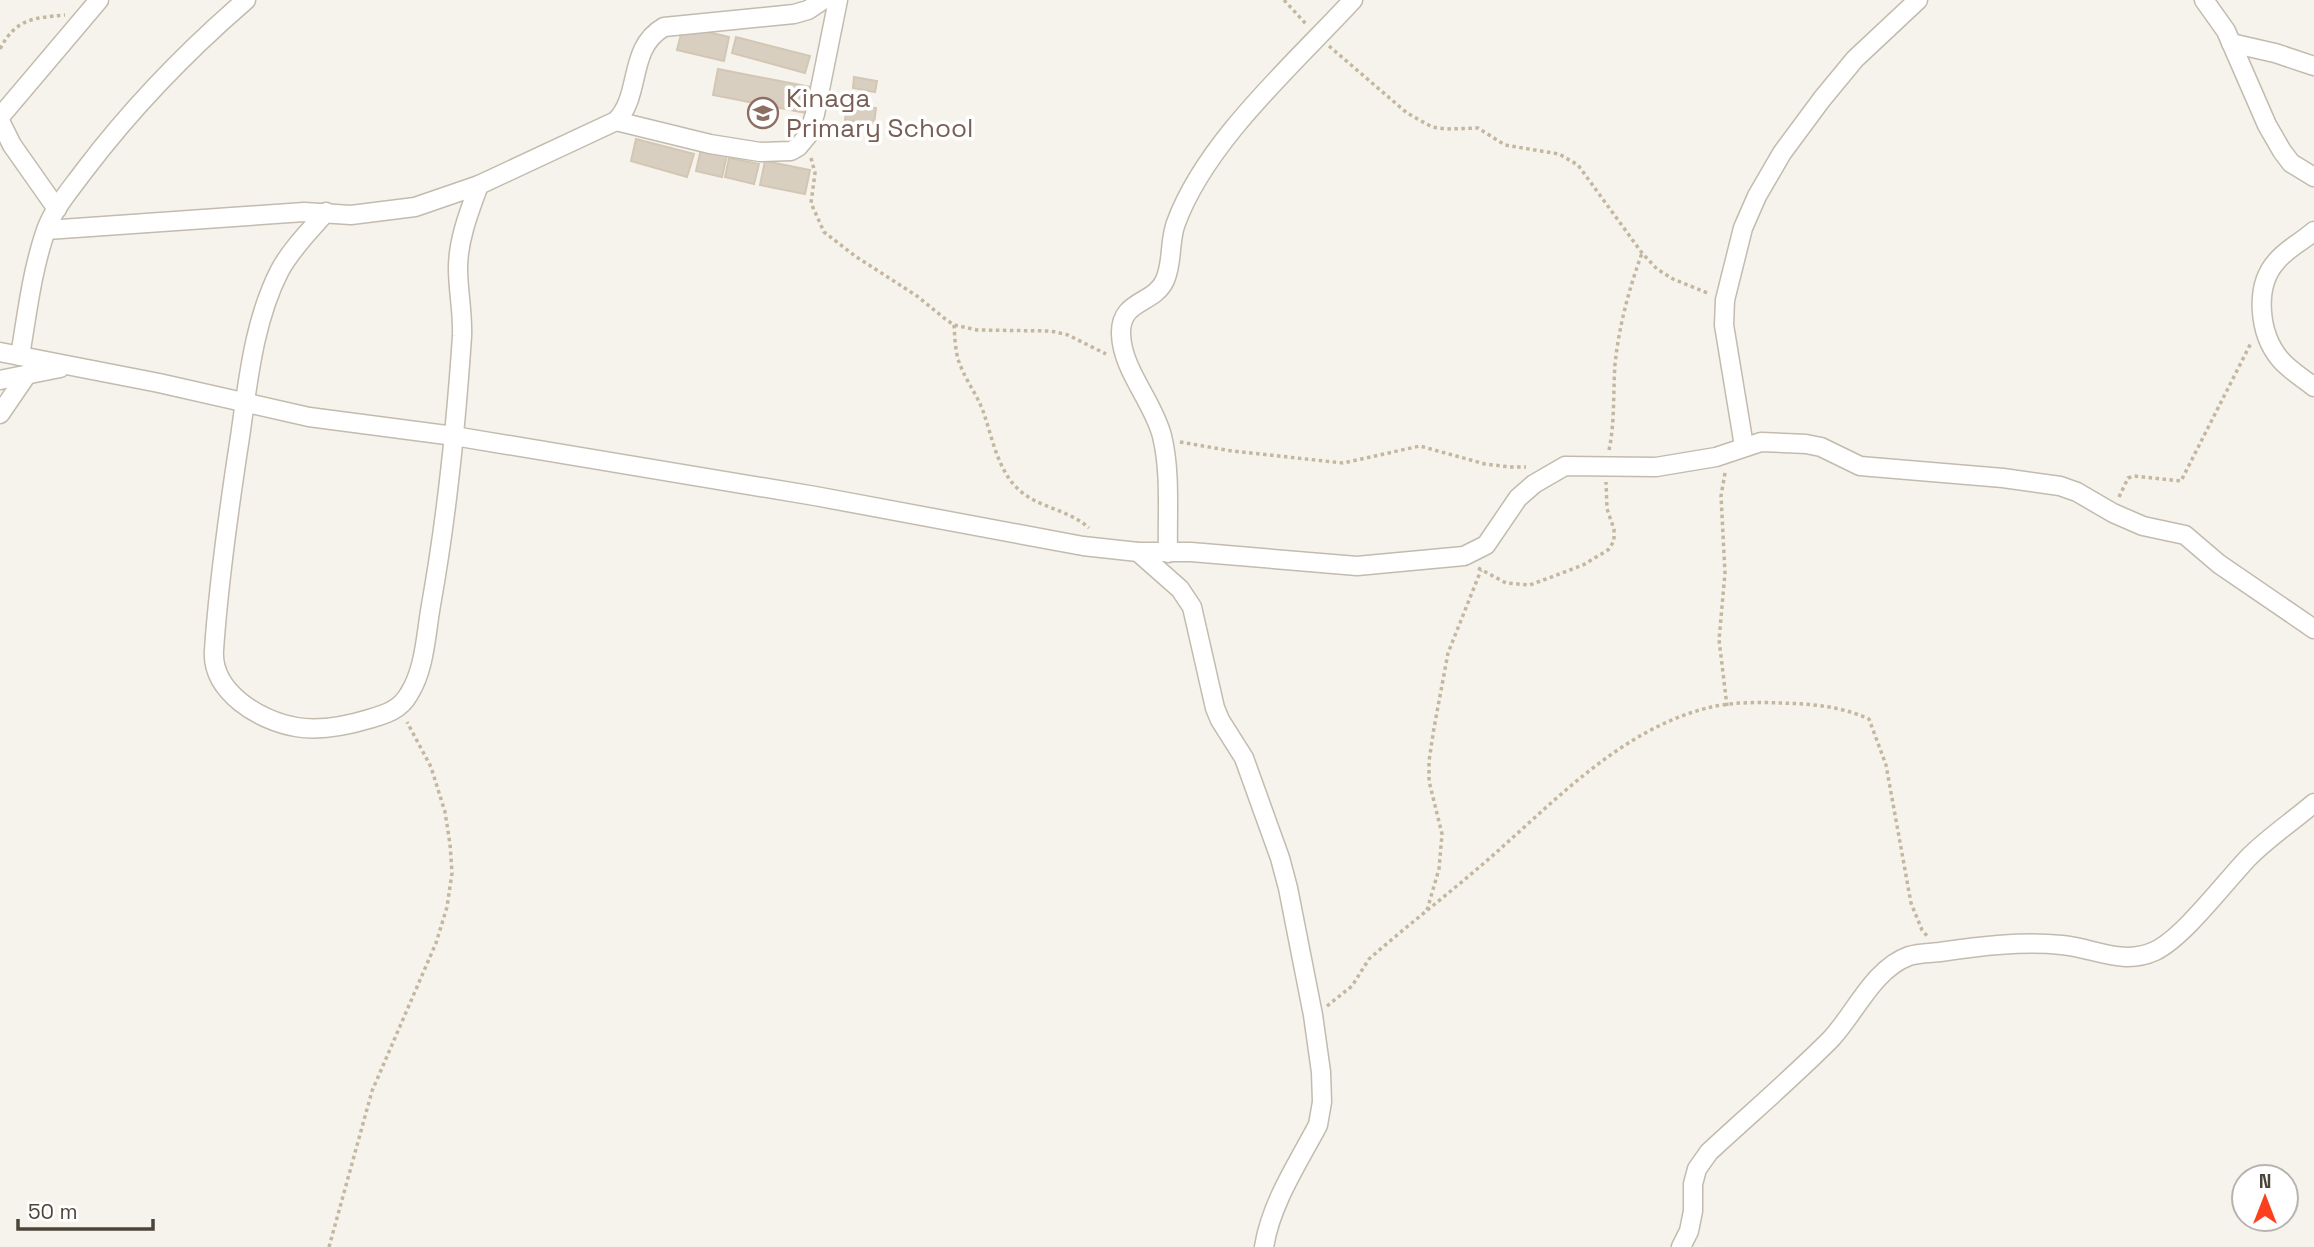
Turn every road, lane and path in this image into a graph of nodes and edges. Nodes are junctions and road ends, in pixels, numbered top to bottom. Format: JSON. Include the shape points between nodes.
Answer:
{"nodes":[{"id":1,"x":99,"y":0,"type":"edge"},
{"id":2,"x":246,"y":0,"type":"edge"},
{"id":3,"x":823,"y":0,"type":"edge"},
{"id":4,"x":838,"y":0,"type":"edge"},
{"id":5,"x":1284,"y":0,"type":"edge"},
{"id":6,"x":1353,"y":0,"type":"edge"},
{"id":7,"x":1918,"y":0,"type":"edge"},
{"id":8,"x":2204,"y":0,"type":"edge"},
{"id":9,"x":87,"y":15,"type":"junction"},
{"id":10,"x":1319,"y":37,"type":"junction"},
{"id":11,"x":2231,"y":43,"type":"junction"},
{"id":12,"x":0,"y":49,"type":"edge"},
{"id":13,"x":2314,"y":66,"type":"edge"},
{"id":14,"x":0,"y":119,"type":"edge"},
{"id":15,"x":616,"y":121,"type":"junction"},
{"id":16,"x":808,"y":135,"type":"junction"},
{"id":17,"x":2314,"y":177,"type":"edge"},
{"id":18,"x":479,"y":185,"type":"junction"},
{"id":19,"x":57,"y":209,"type":"junction"},
{"id":20,"x":326,"y":212,"type":"junction"},
{"id":21,"x":47,"y":230,"type":"junction"},
{"id":22,"x":2314,"y":231,"type":"edge"},
{"id":23,"x":1642,"y":253,"type":"junction"},
{"id":24,"x":1725,"y":300,"type":"junction"},
{"id":25,"x":954,"y":324,"type":"junction"},
{"id":26,"x":2264,"y":324,"type":"junction"},
{"id":27,"x":0,"y":352,"type":"edge"},
{"id":28,"x":20,"y":356,"type":"junction"},
{"id":29,"x":67,"y":366,"type":"junction"},
{"id":30,"x":1130,"y":366,"type":"junction"},
{"id":31,"x":26,"y":376,"type":"junction"},
{"id":32,"x":0,"y":380,"type":"edge"},
{"id":33,"x":2314,"y":387,"type":"edge"},
{"id":34,"x":245,"y":403,"type":"junction"},
{"id":35,"x":0,"y":414,"type":"edge"},
{"id":36,"x":1161,"y":435,"type":"junction"},
{"id":37,"x":454,"y":436,"type":"junction"},
{"id":38,"x":1738,"y":449,"type":"junction"},
{"id":39,"x":1606,"y":466,"type":"junction"},
{"id":40,"x":1531,"y":467,"type":"dead end"},
{"id":41,"x":2113,"y":513,"type":"junction"},
{"id":42,"x":1106,"y":548,"type":"junction"},
{"id":43,"x":1138,"y":552,"type":"junction"},
{"id":44,"x":1168,"y":553,"type":"junction"},
{"id":45,"x":1464,"y":556,"type":"junction"},
{"id":46,"x":1482,"y":570,"type":"junction"},
{"id":47,"x":2314,"y":629,"type":"edge"},
{"id":48,"x":1727,"y":706,"type":"junction"},
{"id":49,"x":399,"y":708,"type":"junction"},
{"id":50,"x":2314,"y":803,"type":"edge"},
{"id":51,"x":1427,"y":910,"type":"junction"},
{"id":52,"x":1946,"y":951,"type":"junction"},
{"id":53,"x":1313,"y":1015,"type":"junction"},
{"id":54,"x":329,"y":1247,"type":"edge"},
{"id":55,"x":1264,"y":1247,"type":"edge"},
{"id":56,"x":1681,"y":1247,"type":"edge"}],
"edges":[{"from":1,"to":9,"type":"street"},
{"from":2,"to":19,"type":"street","via":[[210,30],[150,93],[100,149]]},
{"from":3,"to":15,"type":"street","via":[[794,14],[672,25],[653,33]]},
{"from":4,"to":16,"type":"street"},
{"from":5,"to":10,"type":"path"},
{"from":6,"to":10,"type":"street"},
{"from":7,"to":24,"type":"street","via":[[1855,59],[1782,153],[1743,228]]},
{"from":8,"to":11,"type":"street"},
{"from":9,"to":12,"type":"path","via":[[33,18],[21,23]]},
{"from":9,"to":14,"type":"street"},
{"from":10,"to":23,"type":"path","via":[[1407,113],[1432,127],[1478,128],[1505,145],[1559,154],[1578,165]]},
{"from":10,"to":30,"type":"street","via":[[1206,164],[1175,223],[1164,284],[1125,312],[1123,352]]},
{"from":11,"to":13,"type":"street"},
{"from":11,"to":17,"type":"street","via":[[2282,151],[2291,163]]},
{"from":14,"to":19,"type":"street","via":[[12,145]]},
{"from":15,"to":16,"type":"street","via":[[760,152],[791,151]]},
{"from":15,"to":18,"type":"street"},
{"from":16,"to":25,"type":"path","via":[[815,173],[811,203],[824,232]]},
{"from":18,"to":20,"type":"street","via":[[415,207],[351,215]]},
{"from":18,"to":37,"type":"street","via":[[458,265],[462,330]]},
{"from":19,"to":21,"type":"street"},
{"from":20,"to":21,"type":"street"},
{"from":20,"to":34,"type":"street","via":[[289,254],[278,274],[264,309]]},
{"from":21,"to":28,"type":"street"},
{"from":22,"to":26,"type":"street","via":[[2270,270],[2263,289]]},
{"from":23,"to":24,"type":"path","via":[[1673,279]]},
{"from":23,"to":39,"type":"path","via":[[1620,332]]},
{"from":24,"to":38,"type":"street"},
{"from":25,"to":30,"type":"path","via":[[977,330],[1068,335]]},
{"from":25,"to":42,"type":"path","via":[[960,367],[1011,480],[1030,498],[1079,519]]},
{"from":26,"to":33,"type":"street","via":[[2278,356]]},
{"from":26,"to":41,"type":"path","via":[[2241,359],[2181,481],[2142,475],[2128,478]]},
{"from":27,"to":28,"type":"street"},
{"from":28,"to":29,"type":"street"},
{"from":29,"to":31,"type":"street"},
{"from":29,"to":34,"type":"street"},
{"from":30,"to":36,"type":"street"},
{"from":31,"to":32,"type":"street"},
{"from":31,"to":35,"type":"street"},
{"from":34,"to":37,"type":"street","via":[[309,417]]},
{"from":34,"to":49,"type":"street","via":[[218,584],[213,662],[221,681],[261,715],[298,728],[356,723]]},
{"from":36,"to":40,"type":"path","via":[[1232,452],[1343,463],[1420,446],[1485,464]]},
{"from":36,"to":44,"type":"street"},
{"from":37,"to":42,"type":"street"},
{"from":37,"to":49,"type":"street","via":[[421,664],[411,692]]},
{"from":38,"to":39,"type":"street","via":[[1667,466]]},
{"from":38,"to":41,"type":"street","via":[[1761,442],[1815,445],[1860,466],[2060,486]]},
{"from":38,"to":48,"type":"path","via":[[1721,496],[1725,573],[1719,640]]},
{"from":39,"to":45,"type":"street","via":[[1565,466],[1551,473],[1518,498],[1486,545]]},
{"from":39,"to":46,"type":"path","via":[[1607,509],[1614,528],[1608,550],[1530,585],[1506,583]]},
{"from":41,"to":47,"type":"street","via":[[2143,526],[2185,534],[2219,564]]},
{"from":42,"to":43,"type":"street"},
{"from":43,"to":44,"type":"street"},
{"from":43,"to":53,"type":"street","via":[[1180,589],[1192,607],[1215,708],[1244,758],[1280,858]]},
{"from":44,"to":45,"type":"street","via":[[1357,566]]},
{"from":45,"to":46,"type":"path"},
{"from":46,"to":51,"type":"path","via":[[1448,653],[1434,729],[1429,781],[1442,834],[1440,869]]},
{"from":48,"to":51,"type":"path","via":[[1672,720],[1630,741]]},
{"from":48,"to":52,"type":"path","via":[[1819,704],[1869,719],[1886,765],[1911,904],[1922,930]]},
{"from":49,"to":54,"type":"path","via":[[439,790],[452,873],[436,943],[372,1091]]},
{"from":50,"to":52,"type":"street","via":[[2250,855],[2175,937],[2155,951],[2109,957],[2057,944]]},
{"from":51,"to":53,"type":"path","via":[[1369,959],[1338,999]]},
{"from":52,"to":56,"type":"street","via":[[1910,956],[1891,965],[1833,1037],[1709,1152],[1697,1169],[1689,1231]]},
{"from":53,"to":55,"type":"street","via":[[1321,1114],[1281,1195]]}]}
